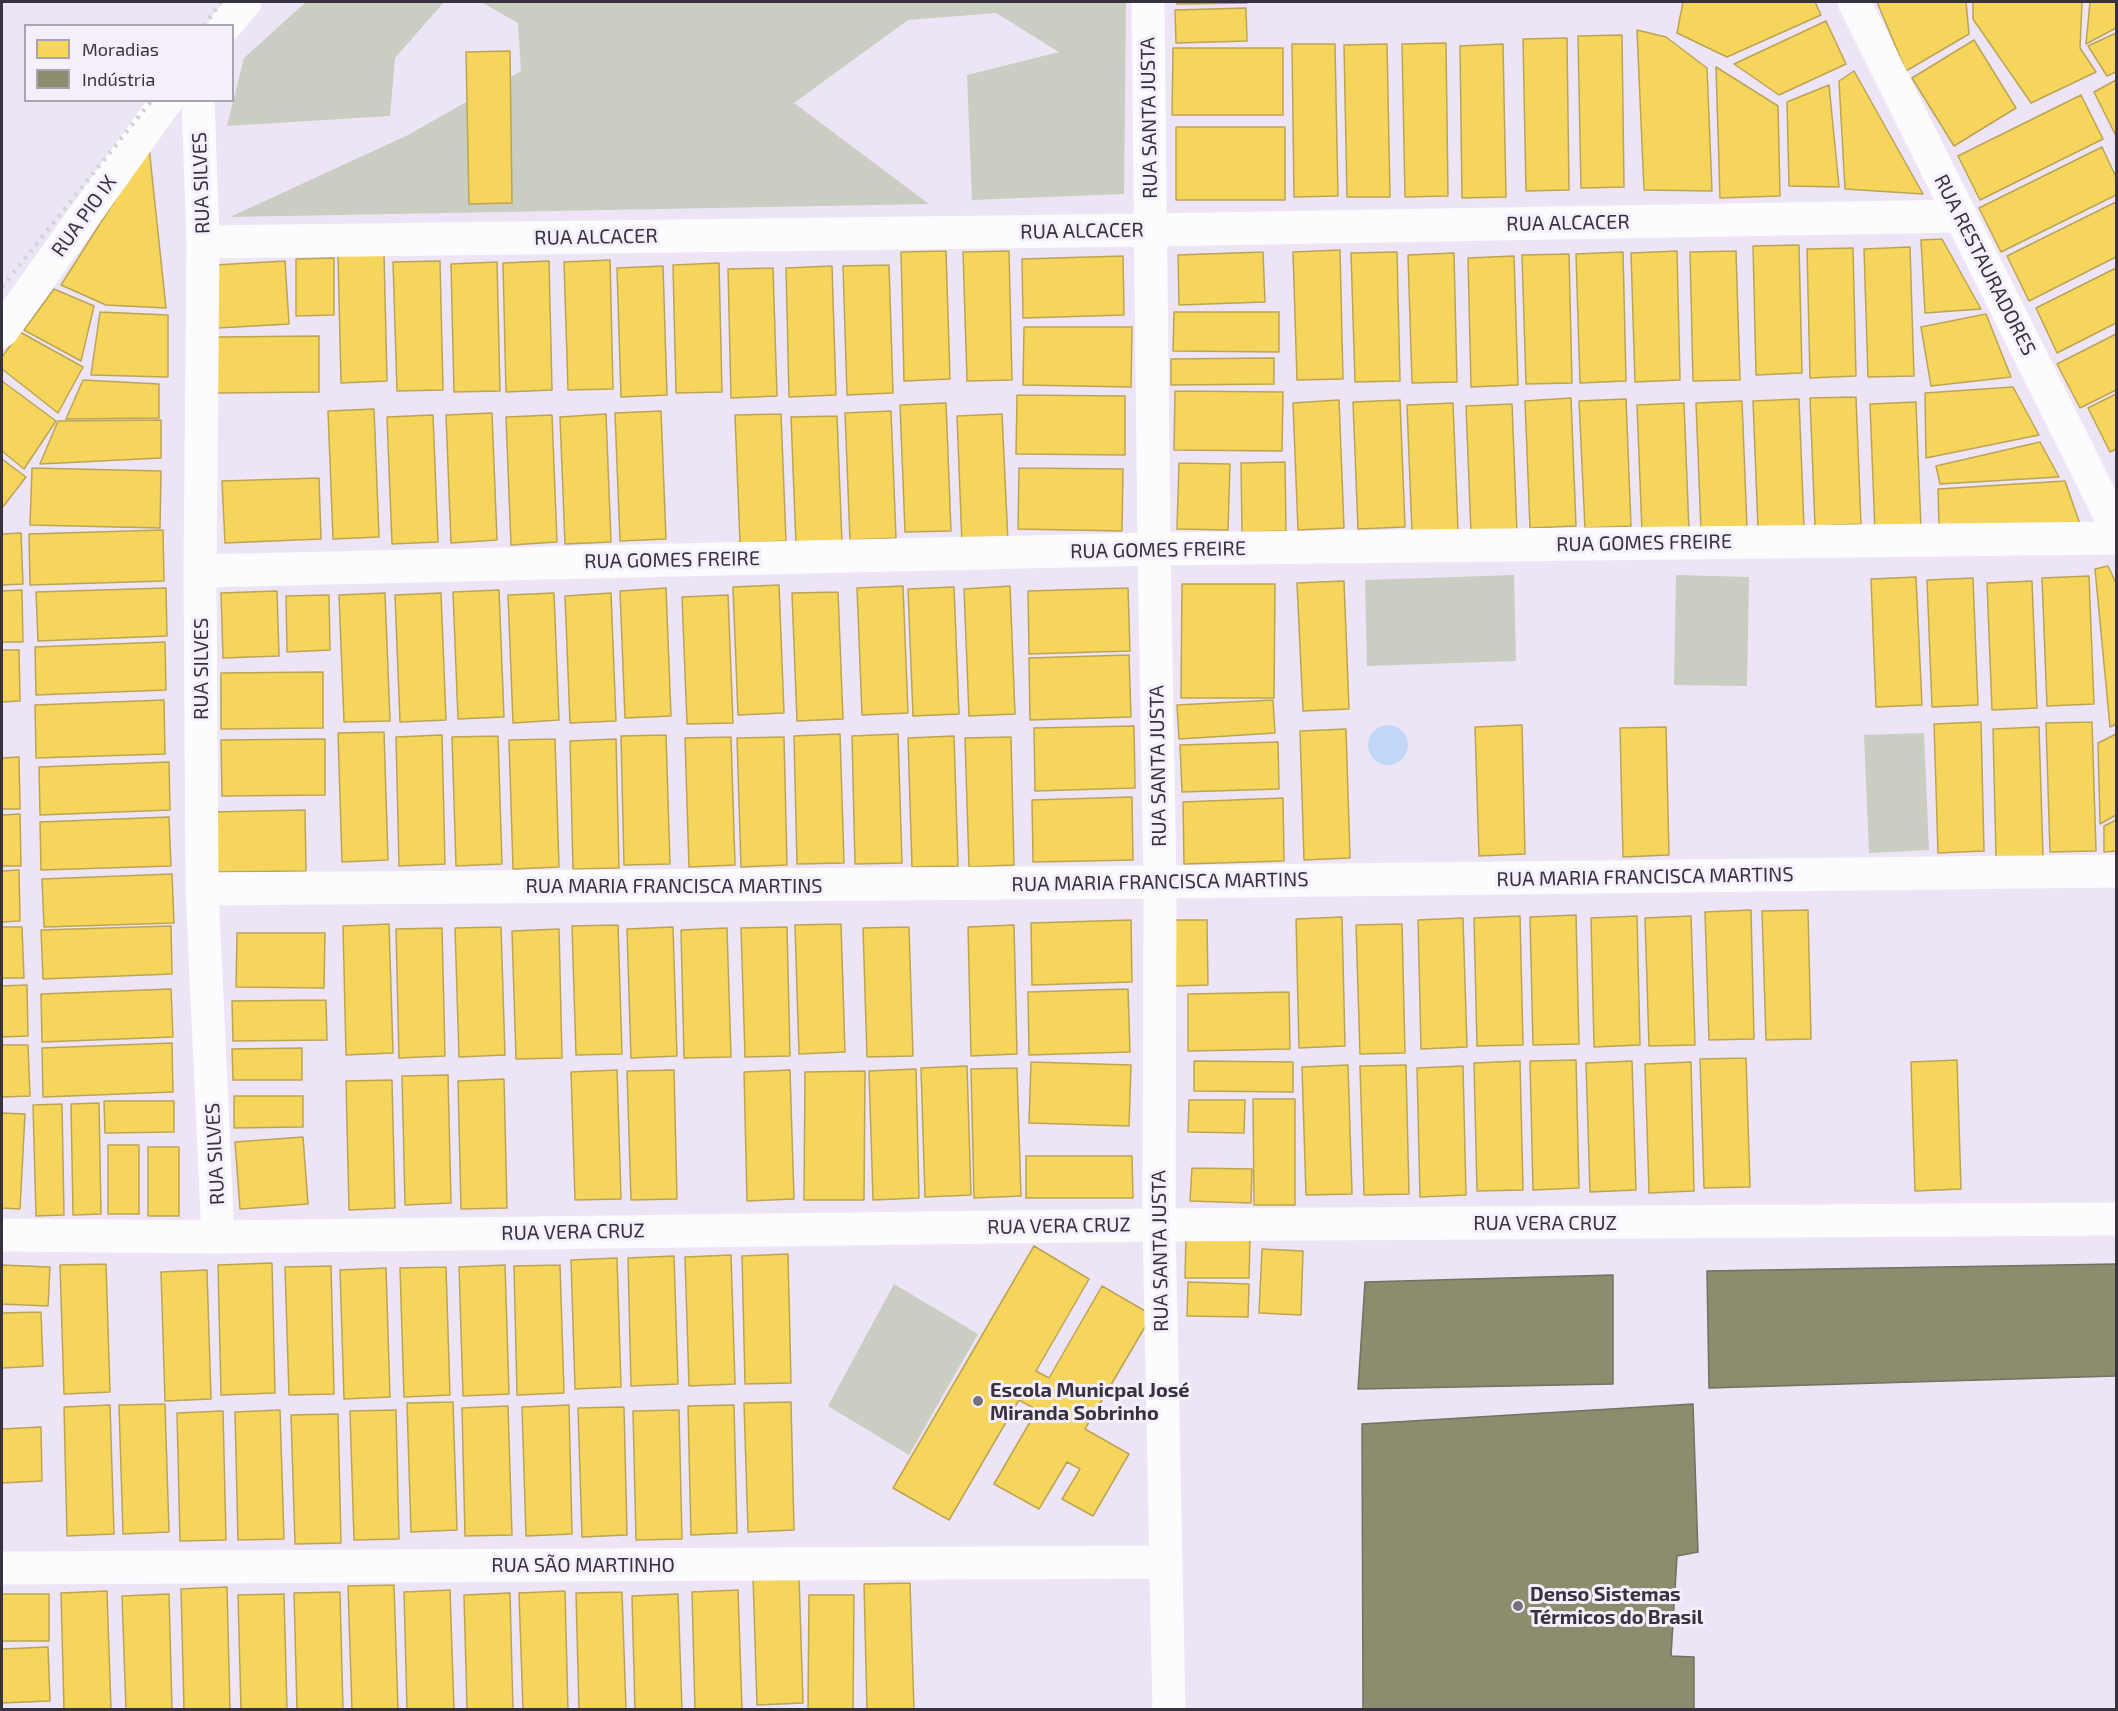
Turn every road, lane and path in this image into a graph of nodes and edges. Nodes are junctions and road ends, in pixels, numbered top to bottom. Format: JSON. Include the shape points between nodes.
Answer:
{"nodes":[{"id":1,"x":245,"y":2,"type":"edge"},
{"id":2,"x":1148,"y":2,"type":"edge"},
{"id":3,"x":1854,"y":2,"type":"edge"},
{"id":4,"x":227,"y":24,"type":"edge"},
{"id":5,"x":166,"y":102,"type":"edge"},
{"id":6,"x":198,"y":102,"type":"edge"},
{"id":7,"x":1961,"y":216,"type":"junction"},
{"id":8,"x":1150,"y":230,"type":"junction"},
{"id":9,"x":203,"y":242,"type":"junction"},
{"id":10,"x":2,"y":331,"type":"edge"},
{"id":11,"x":2116,"y":528,"type":"edge"},
{"id":12,"x":2116,"y":538,"type":"edge"},
{"id":13,"x":1154,"y":549,"type":"junction"},
{"id":14,"x":200,"y":571,"type":"junction"},
{"id":15,"x":2116,"y":871,"type":"edge"},
{"id":16,"x":1160,"y":882,"type":"junction"},
{"id":17,"x":202,"y":889,"type":"junction"},
{"id":18,"x":2116,"y":1219,"type":"edge"},
{"id":19,"x":1159,"y":1225,"type":"junction"},
{"id":20,"x":2,"y":1235,"type":"edge"},
{"id":21,"x":218,"y":1237,"type":"junction"},
{"id":22,"x":1166,"y":1563,"type":"junction"},
{"id":23,"x":2,"y":1568,"type":"edge"},
{"id":24,"x":1169,"y":1710,"type":"edge"}],
"edges":[{"from":1,"to":4,"type":"street"},
{"from":2,"to":8,"type":"street","name":"RUA SANTA JUSTA"},
{"from":3,"to":7,"type":"street","name":"RUA RESTAURADORES"},
{"from":5,"to":10,"type":"street","name":"RUA PIO IX"},
{"from":6,"to":9,"type":"street","name":"RUA SILVES"},
{"from":7,"to":8,"type":"street","name":"RUA ALCACER"},
{"from":7,"to":11,"type":"street","name":"RUA RESTAURADORES"},
{"from":8,"to":9,"type":"street","name":"RUA ALCACER"},
{"from":8,"to":13,"type":"street","name":"RUA SANTA JUSTA"},
{"from":9,"to":14,"type":"street","name":"RUA SILVES"},
{"from":12,"to":13,"type":"street","name":"RUA GOMES FREIRE"},
{"from":13,"to":14,"type":"street","name":"RUA GOMES FREIRE"},
{"from":13,"to":16,"type":"street","name":"RUA SANTA JUSTA"},
{"from":14,"to":17,"type":"street","name":"RUA SILVES"},
{"from":15,"to":16,"type":"street","name":"RUA MARIA FRANCISCA MARTINS"},
{"from":16,"to":17,"type":"street","name":"RUA MARIA FRANCISCA MARTINS"},
{"from":16,"to":19,"type":"street","name":"RUA SANTA JUSTA"},
{"from":17,"to":21,"type":"street","name":"RUA SILVES"},
{"from":18,"to":19,"type":"street","name":"RUA VERA CRUZ"},
{"from":19,"to":21,"type":"street","name":"RUA VERA CRUZ"},
{"from":19,"to":22,"type":"street","name":"RUA SANTA JUSTA"},
{"from":20,"to":21,"type":"street","name":"RUA VERA CRUZ"},
{"from":22,"to":23,"type":"street","name":"RUA SÃO MARTINHO"},
{"from":22,"to":24,"type":"street","name":"RUA SANTA JUSTA"}]}
